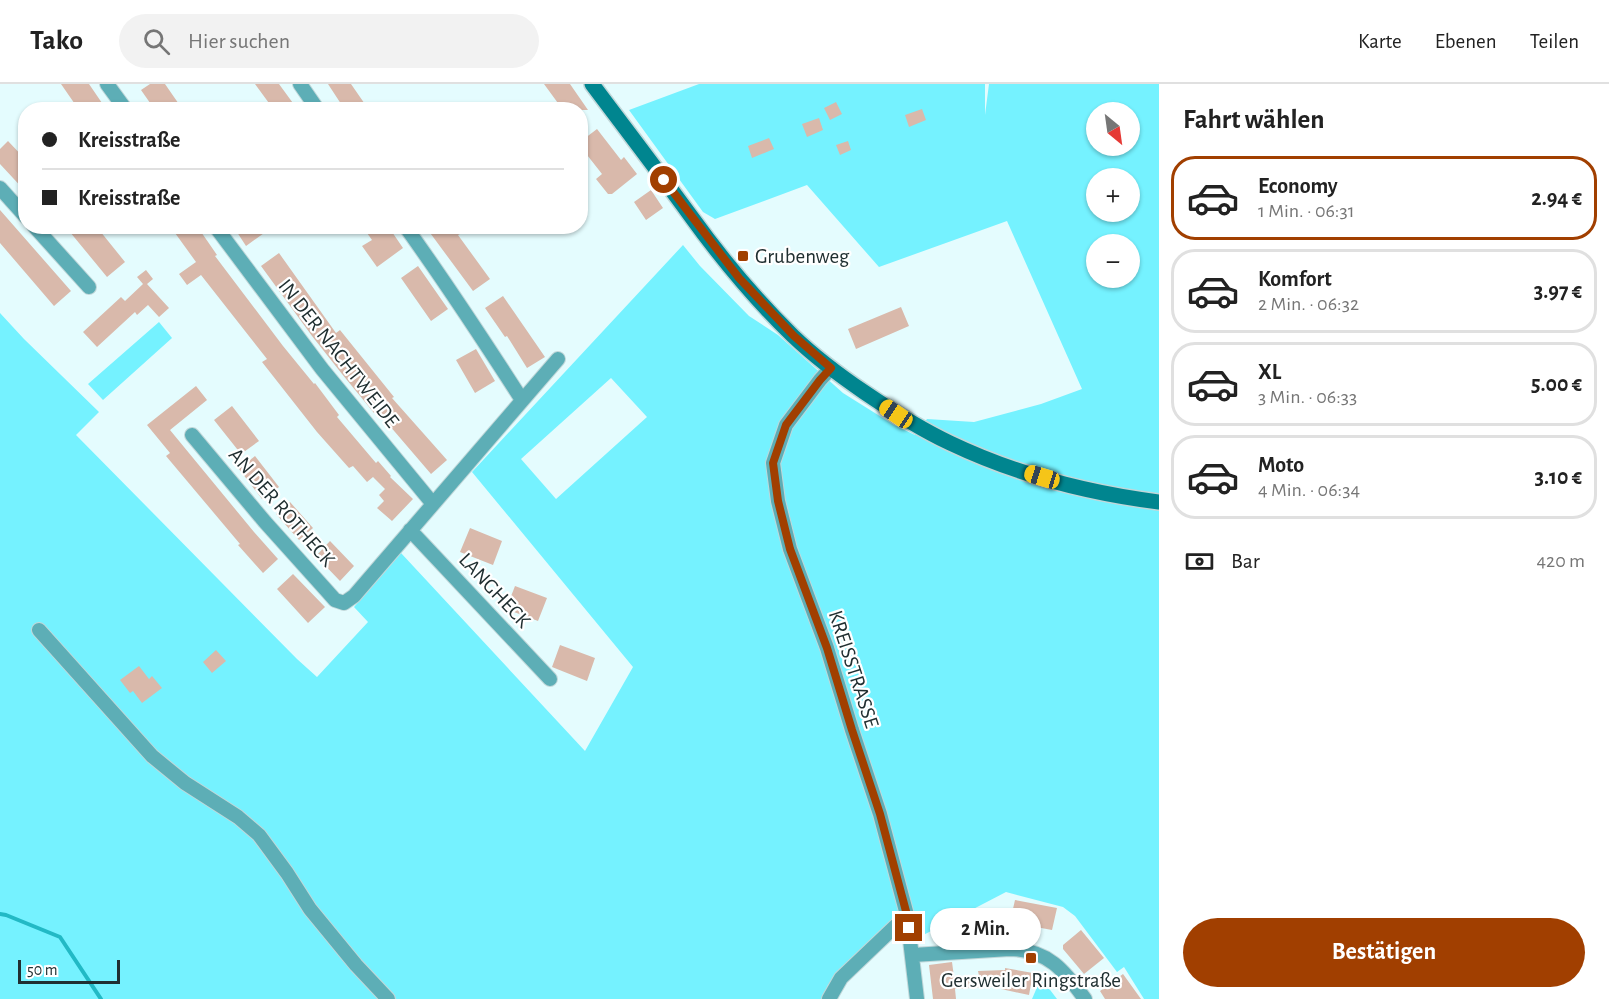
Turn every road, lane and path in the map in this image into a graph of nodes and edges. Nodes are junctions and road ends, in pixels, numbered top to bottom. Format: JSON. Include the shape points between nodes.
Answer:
{"nodes":[{"id":1,"x":107,"y":84,"type":"edge"},
{"id":2,"x":300,"y":84,"type":"edge"},
{"id":3,"x":592,"y":84,"type":"edge"},
{"id":4,"x":120,"y":102,"type":"edge"},
{"id":5,"x":312,"y":102,"type":"edge"},
{"id":6,"x":0,"y":188,"type":"edge"},
{"id":7,"x":18,"y":208,"type":"edge"},
{"id":8,"x":41,"y":234,"type":"edge"},
{"id":9,"x":221,"y":234,"type":"edge"},
{"id":10,"x":411,"y":234,"type":"edge"},
{"id":11,"x":89,"y":287,"type":"dead end"},
{"id":12,"x":558,"y":359,"type":"dead end"},
{"id":13,"x":831,"y":368,"type":"junction"},
{"id":14,"x":522,"y":400,"type":"junction"},
{"id":15,"x":192,"y":435,"type":"dead end"},
{"id":16,"x":1159,"y":502,"type":"edge"},
{"id":17,"x":433,"y":504,"type":"junction"},
{"id":18,"x":410,"y":530,"type":"junction"},
{"id":19,"x":39,"y":630,"type":"dead end"},
{"id":20,"x":550,"y":679,"type":"dead end"},
{"id":21,"x":907,"y":915,"type":"junction"},
{"id":22,"x":913,"y":956,"type":"junction"},
{"id":23,"x":388,"y":999,"type":"edge"},
{"id":24,"x":829,"y":999,"type":"edge"},
{"id":25,"x":917,"y":999,"type":"edge"},
{"id":26,"x":1085,"y":999,"type":"edge"}],
"edges":[{"from":1,"to":4,"type":"street"},
{"from":2,"to":5,"type":"street"},
{"from":3,"to":13,"type":"street","via":[[739,278]]},
{"from":6,"to":7,"type":"street"},
{"from":8,"to":11,"type":"street"},
{"from":9,"to":17,"type":"street","name":"IN DER NACHTWEIDE","via":[[322,369]]},
{"from":10,"to":14,"type":"street"},
{"from":12,"to":14,"type":"street"},
{"from":13,"to":16,"type":"street","via":[[896,414],[949,443],[1004,466],[1072,485]]},
{"from":13,"to":21,"type":"street","name":"KREISSTRASSE","via":[[786,425],[773,463],[778,501],[790,549],[827,648],[880,814]]},
{"from":14,"to":17,"type":"street"},
{"from":15,"to":18,"type":"street","name":"AN DER ROTHECK","via":[[335,600],[344,603],[354,596]]},
{"from":17,"to":18,"type":"street"},
{"from":18,"to":20,"type":"street","name":"LANGHECK"},
{"from":19,"to":23,"type":"street","via":[[152,756],[258,835],[310,909]]},
{"from":21,"to":22,"type":"street","name":"KREISSTRASSE"},
{"from":21,"to":24,"type":"street","via":[[841,978]]},
{"from":22,"to":25,"type":"street","name":"KREISSTRASSE"},
{"from":22,"to":26,"type":"street","via":[[1023,949],[1049,959]]}]}
